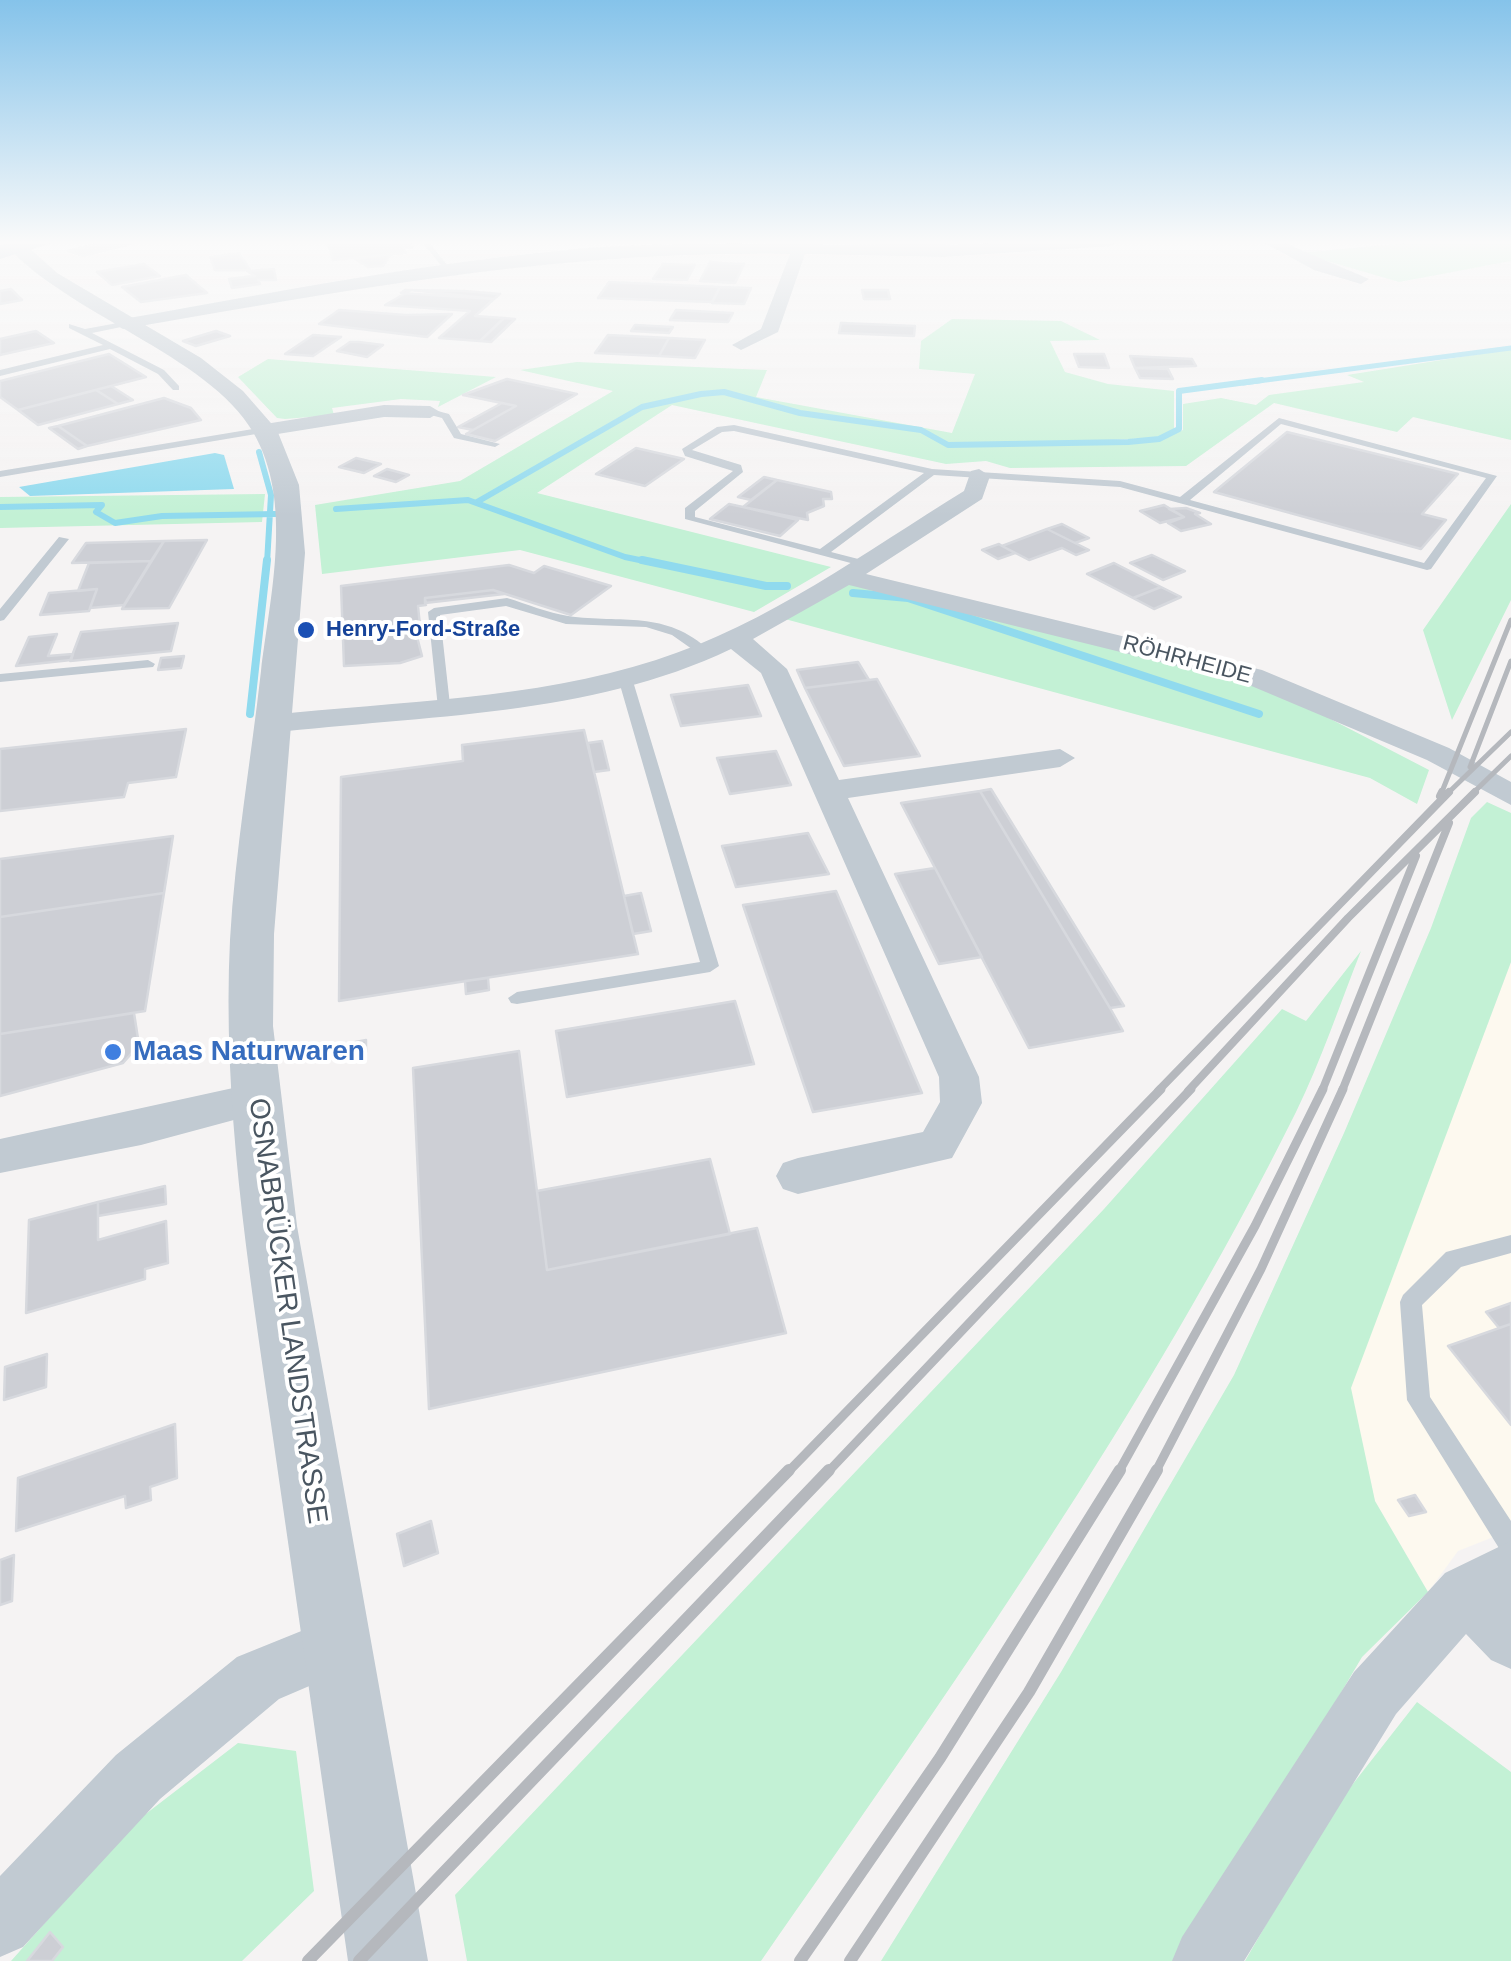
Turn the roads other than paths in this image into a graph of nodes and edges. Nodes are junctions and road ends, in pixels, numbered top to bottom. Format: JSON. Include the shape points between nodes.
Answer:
{"nodes":[{"id":1,"x":90,"y":333,"type":"edge"},
{"id":2,"x":90,"y":333,"type":"edge"},
{"id":3,"x":114,"y":333,"type":"edge"},
{"id":4,"x":129,"y":333,"type":"edge"},
{"id":5,"x":768,"y":333,"type":"edge"},
{"id":6,"x":117,"y":335,"type":"junction"},
{"id":7,"x":741,"y":345,"type":"dead end"},
{"id":8,"x":0,"y":373,"type":"edge"},
{"id":9,"x":176,"y":388,"type":"dead end"},
{"id":10,"x":430,"y":412,"type":"joint"},
{"id":11,"x":265,"y":430,"type":"junction"},
{"id":12,"x":495,"y":444,"type":"dead end"},
{"id":13,"x":932,"y":472,"type":"junction"},
{"id":14,"x":0,"y":474,"type":"edge"},
{"id":15,"x":979,"y":476,"type":"junction"},
{"id":16,"x":1183,"y":500,"type":"junction"},
{"id":17,"x":63,"y":539,"type":"dead end"},
{"id":18,"x":822,"y":554,"type":"junction"},
{"id":19,"x":854,"y":570,"type":"junction"},
{"id":20,"x":0,"y":617,"type":"edge"},
{"id":21,"x":719,"y":644,"type":"junction"},
{"id":22,"x":148,"y":664,"type":"dead end"},
{"id":23,"x":0,"y":678,"type":"edge"},
{"id":24,"x":625,"y":678,"type":"junction"},
{"id":25,"x":443,"y":705,"type":"junction"},
{"id":26,"x":271,"y":724,"type":"junction"},
{"id":27,"x":1060,"y":758,"type":"dead end"},
{"id":28,"x":830,"y":790,"type":"junction"},
{"id":29,"x":1511,"y":795,"type":"edge"},
{"id":30,"x":516,"y":998,"type":"dead end"},
{"id":31,"x":256,"y":1099,"type":"junction"},
{"id":32,"x":0,"y":1156,"type":"edge"},
{"id":33,"x":798,"y":1176,"type":"dead end"},
{"id":34,"x":1511,"y":1244,"type":"edge"},
{"id":35,"x":1511,"y":1544,"type":"edge"},
{"id":36,"x":1488,"y":1581,"type":"edge"},
{"id":37,"x":1511,"y":1640,"type":"edge"},
{"id":38,"x":336,"y":1646,"type":"junction"},
{"id":39,"x":0,"y":1924,"type":"edge"},
{"id":40,"x":388,"y":1961,"type":"edge"},
{"id":41,"x":1206,"y":1961,"type":"edge"}],
"edges":[{"from":1,"to":6,"type":"lane"},
{"from":2,"to":6,"type":"lane"},
{"from":3,"to":6,"type":"street","name":"OSNABRÜCKER LANDSTRASSE"},
{"from":4,"to":6,"type":"street"},
{"from":5,"to":7,"type":"street"},
{"from":6,"to":8,"type":"lane"},
{"from":6,"to":9,"type":"lane"},
{"from":6,"to":11,"type":"street","name":"OSNABRÜCKER LANDSTRASSE","via":[[193,364]]},
{"from":10,"to":11,"type":"street","via":[[384,411]]},
{"from":10,"to":12,"type":"lane","via":[[446,416],[458,436]]},
{"from":11,"to":14,"type":"lane"},
{"from":11,"to":26,"type":"street","name":"OSNABRÜCKER LANDSTRASSE","via":[[286,485],[290,553]]},
{"from":13,"to":15,"type":"lane"},
{"from":13,"to":18,"type":"lane"},
{"from":13,"to":18,"type":"lane","via":[[734,428],[720,428],[687,449],[738,472],[690,510],[690,519]]},
{"from":15,"to":16,"type":"lane","via":[[1120,484]]},
{"from":15,"to":19,"type":"street","via":[[974,494]]},
{"from":16,"to":16,"type":"lane","via":[[1280,421],[1492,476],[1427,567]]},
{"from":17,"to":20,"type":"lane"},
{"from":18,"to":19,"type":"lane"},
{"from":19,"to":21,"type":"street"},
{"from":19,"to":29,"type":"street","name":"RÖHRHEIDE","via":[[1252,676],[1438,754]]},
{"from":21,"to":24,"type":"street"},
{"from":21,"to":25,"type":"lane","via":[[647,623],[566,620],[506,602],[434,612]]},
{"from":21,"to":28,"type":"street","via":[[773,669]]},
{"from":22,"to":23,"type":"lane"},
{"from":24,"to":25,"type":"street"},
{"from":24,"to":30,"type":"lane","via":[[710,966]]},
{"from":25,"to":26,"type":"street"},
{"from":26,"to":31,"type":"street","name":"OSNABRÜCKER LANDSTRASSE","via":[[252,934]]},
{"from":27,"to":28,"type":"street"},
{"from":28,"to":33,"type":"street","via":[[959,1077],[961,1103],[937,1146]]},
{"from":31,"to":32,"type":"street"},
{"from":31,"to":38,"type":"street","name":"OSNABRÜCKER LANDSTRASSE"},
{"from":34,"to":35,"type":"lane","via":[[1454,1259],[1411,1302],[1419,1400]]},
{"from":36,"to":37,"type":"street"},
{"from":36,"to":41,"type":"street","via":[[1375,1693]]},
{"from":38,"to":39,"type":"street","via":[[258,1678],[138,1777]]},
{"from":38,"to":40,"type":"street","name":"OSNABRÜCKER LANDSTRASSE"}]}
